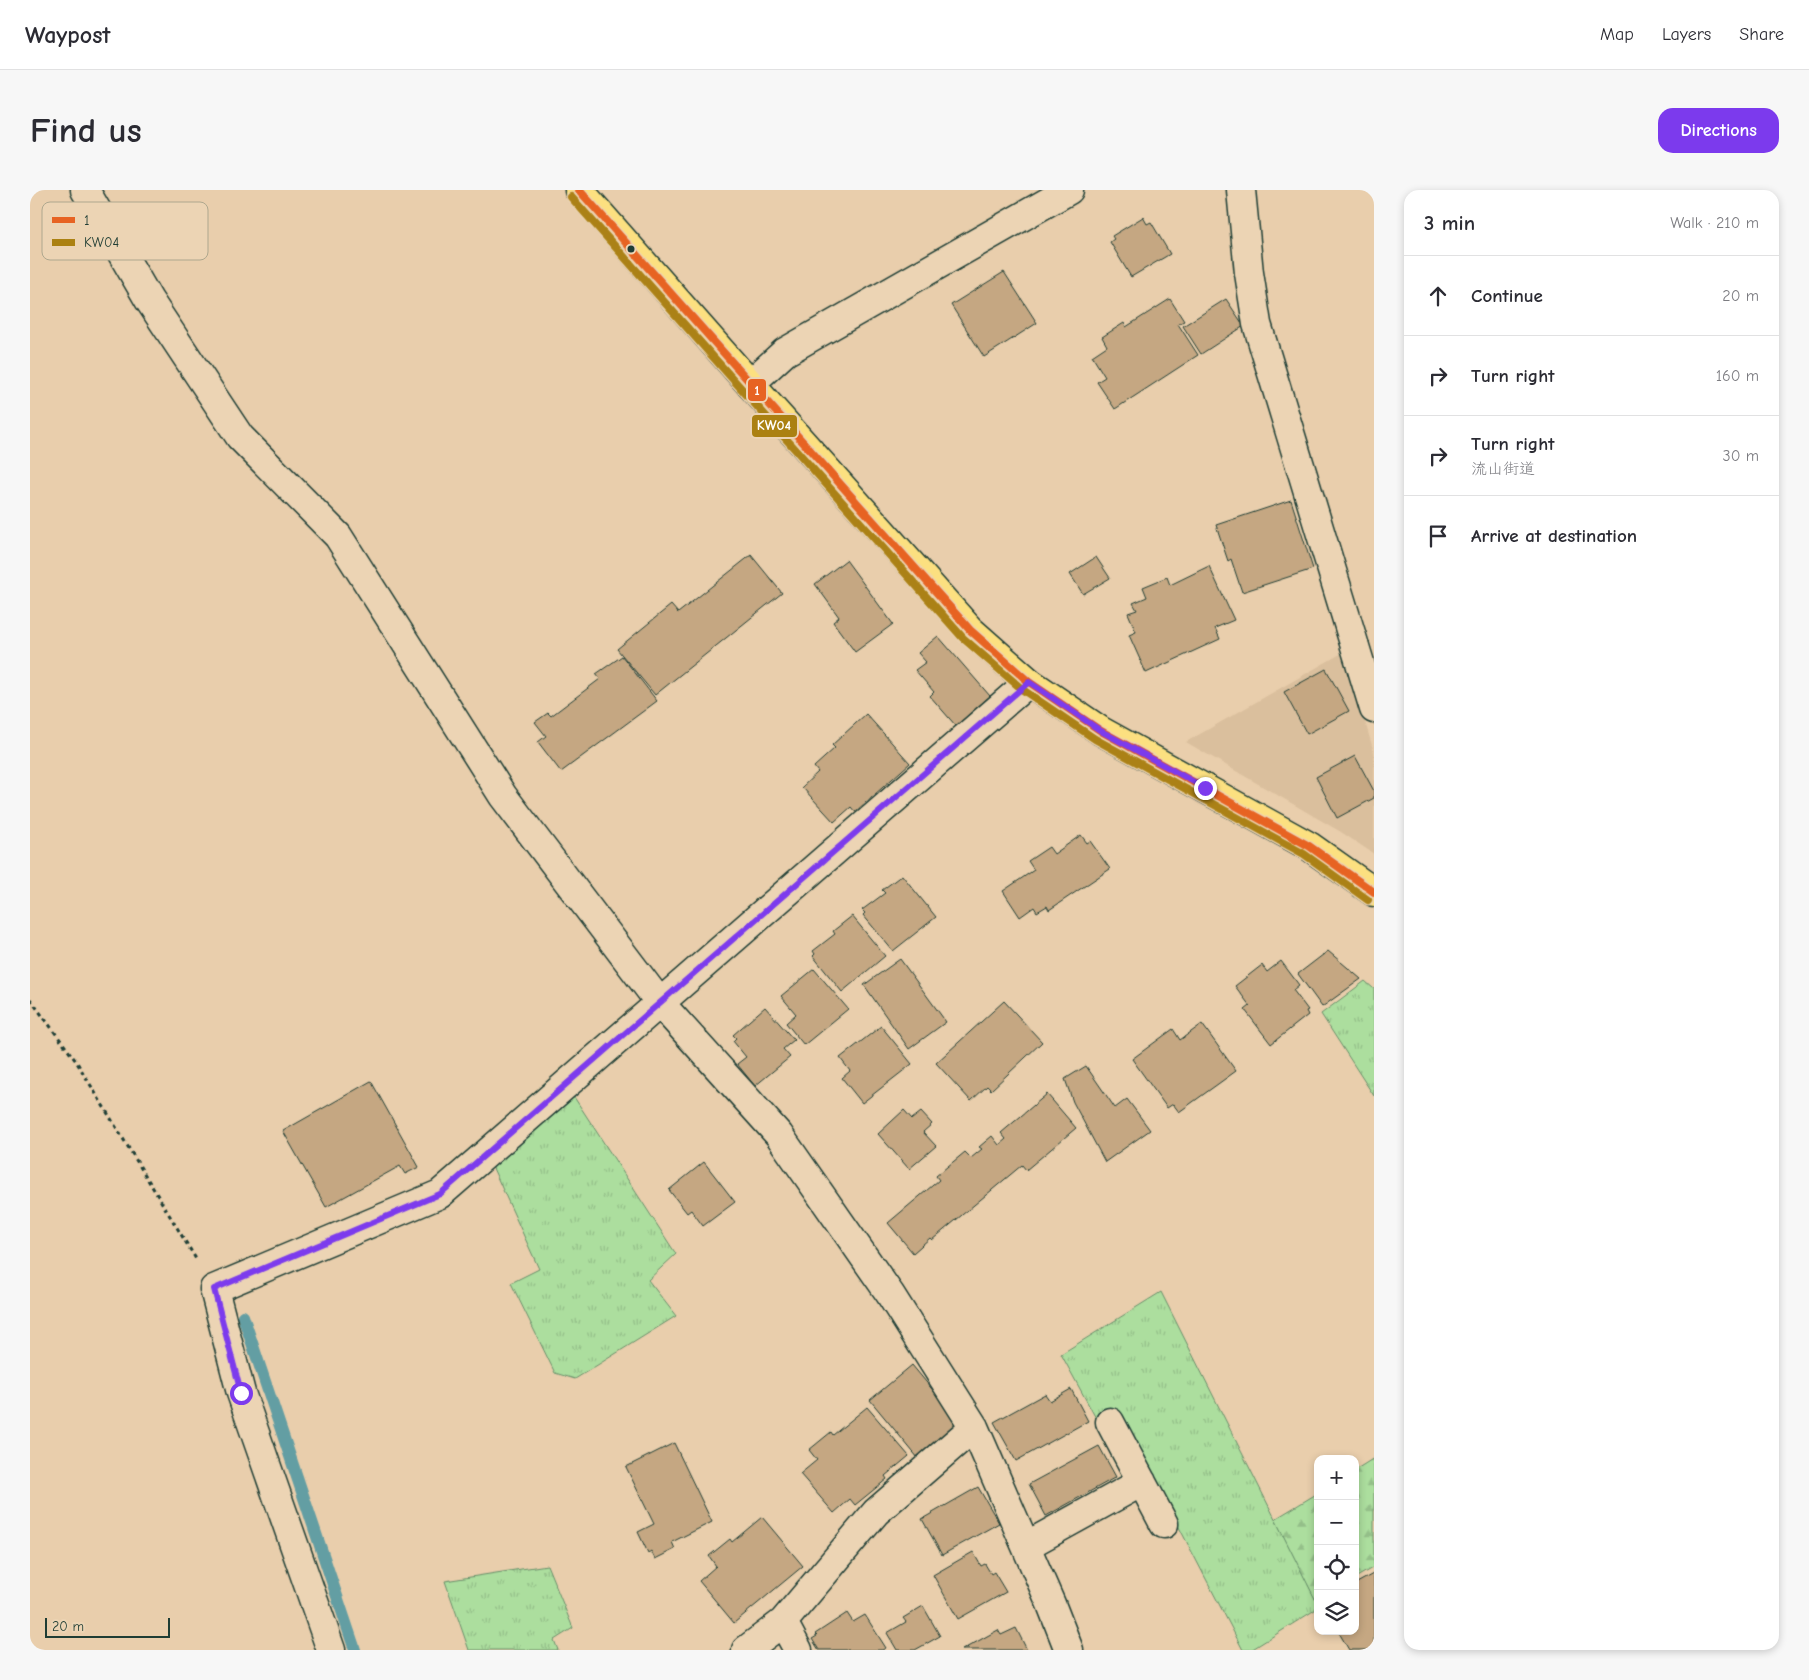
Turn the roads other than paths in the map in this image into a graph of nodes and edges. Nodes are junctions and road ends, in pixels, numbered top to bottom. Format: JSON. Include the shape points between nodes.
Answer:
{"nodes":[{"id":1,"x":85,"y":190,"type":"edge"},
{"id":2,"x":579,"y":190,"type":"edge"},
{"id":3,"x":1069,"y":190,"type":"edge"},
{"id":4,"x":1241,"y":190,"type":"edge"},
{"id":5,"x":92,"y":202,"type":"edge"},
{"id":6,"x":125,"y":260,"type":"edge"},
{"id":7,"x":750,"y":384,"type":"junction"},
{"id":8,"x":1029,"y":682,"type":"junction"},
{"id":9,"x":1374,"y":709,"type":"edge"},
{"id":10,"x":1374,"y":892,"type":"edge"},
{"id":11,"x":660,"y":1003,"type":"junction"},
{"id":12,"x":1110,"y":1422,"type":"dead end"},
{"id":13,"x":974,"y":1427,"type":"junction"},
{"id":14,"x":1142,"y":1482,"type":"junction"},
{"id":15,"x":1164,"y":1524,"type":"dead end"},
{"id":16,"x":1026,"y":1546,"type":"junction"},
{"id":17,"x":783,"y":1622,"type":"junction"},
{"id":18,"x":330,"y":1650,"type":"edge"},
{"id":19,"x":746,"y":1650,"type":"edge"},
{"id":20,"x":798,"y":1650,"type":"edge"},
{"id":21,"x":1069,"y":1650,"type":"edge"}],
"edges":[{"from":1,"to":5,"type":"street"},
{"from":2,"to":7,"type":"main road"},
{"from":3,"to":7,"type":"street","via":[[785,352]]},
{"from":4,"to":9,"type":"street","via":[[1257,324]]},
{"from":6,"to":11,"type":"street","via":[[148,300],[240,437],[338,536],[503,796]]},
{"from":7,"to":8,"type":"main road","via":[[970,630]]},
{"from":8,"to":10,"type":"main road","via":[[1101,731],[1309,846]]},
{"from":8,"to":11,"type":"street"},
{"from":11,"to":13,"type":"street","via":[[779,1136],[890,1294]]},
{"from":11,"to":18,"type":"street","via":[[440,1194],[214,1289],[241,1393]]},
{"from":12,"to":14,"type":"street"},
{"from":13,"to":16,"type":"street"},
{"from":13,"to":17,"type":"street","via":[[876,1512]]},
{"from":14,"to":15,"type":"street"},
{"from":14,"to":16,"type":"street"},
{"from":16,"to":21,"type":"street"},
{"from":17,"to":19,"type":"street"},
{"from":17,"to":20,"type":"street"}]}
